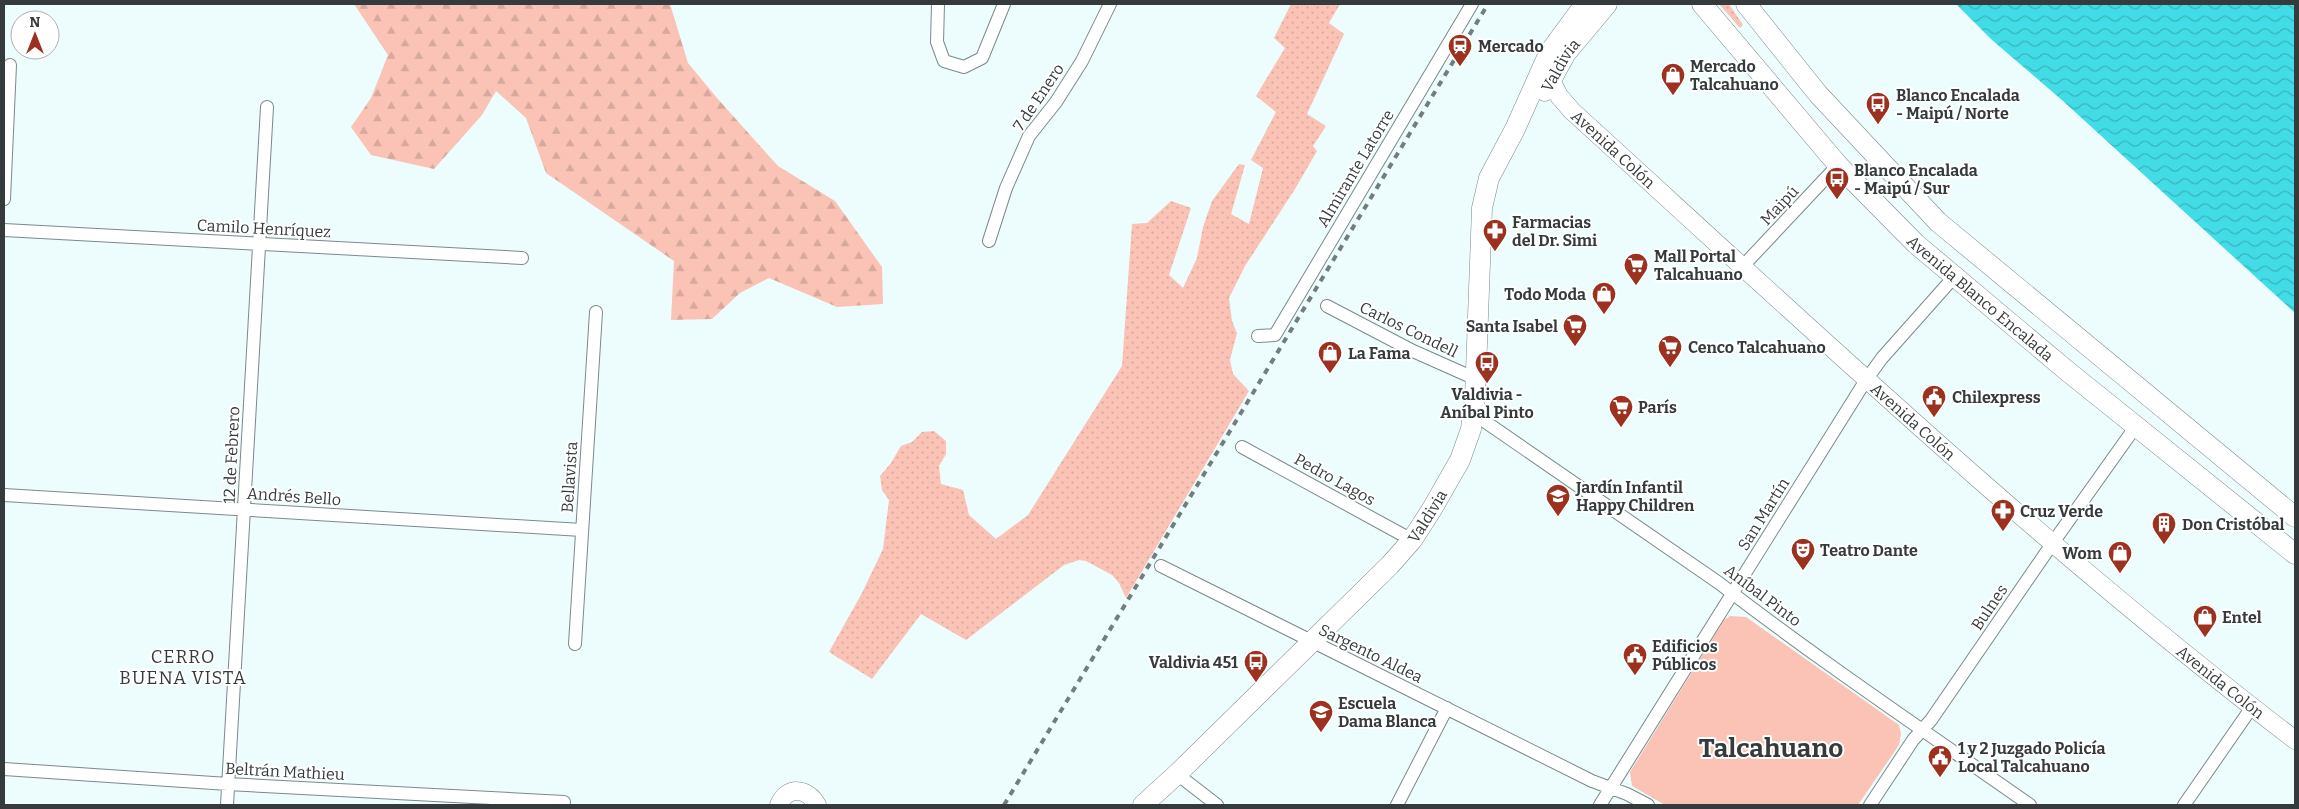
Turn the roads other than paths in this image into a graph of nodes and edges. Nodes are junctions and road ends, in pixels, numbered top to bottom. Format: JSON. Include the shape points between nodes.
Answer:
{"nodes":[{"id":1,"x":938,"y":4,"type":"edge"},
{"id":2,"x":1004,"y":4,"type":"edge"},
{"id":3,"x":1110,"y":4,"type":"edge"},
{"id":4,"x":1472,"y":4,"type":"edge"},
{"id":5,"x":1585,"y":4,"type":"edge"},
{"id":6,"x":1608,"y":4,"type":"edge"},
{"id":7,"x":1702,"y":4,"type":"edge"},
{"id":8,"x":1746,"y":4,"type":"edge"},
{"id":9,"x":10,"y":64,"type":"dead end"},
{"id":10,"x":1548,"y":71,"type":"junction"},
{"id":11,"x":267,"y":107,"type":"dead end"},
{"id":12,"x":1838,"y":165,"type":"junction"},
{"id":13,"x":4,"y":199,"type":"edge"},
{"id":14,"x":4,"y":230,"type":"edge"},
{"id":15,"x":989,"y":240,"type":"dead end"},
{"id":16,"x":260,"y":244,"type":"junction"},
{"id":17,"x":522,"y":258,"type":"dead end"},
{"id":18,"x":1743,"y":266,"type":"junction"},
{"id":19,"x":1991,"y":268,"type":"junction"},
{"id":20,"x":1954,"y":277,"type":"junction"},
{"id":21,"x":1327,"y":306,"type":"dead end"},
{"id":22,"x":596,"y":312,"type":"dead end"},
{"id":23,"x":1258,"y":336,"type":"dead end"},
{"id":24,"x":1476,"y":379,"type":"junction"},
{"id":25,"x":1866,"y":380,"type":"junction"},
{"id":26,"x":2142,"y":390,"type":"junction"},
{"id":27,"x":1474,"y":414,"type":"junction"},
{"id":28,"x":2136,"y":426,"type":"junction"},
{"id":29,"x":1242,"y":447,"type":"dead end"},
{"id":30,"x":4,"y":495,"type":"edge"},
{"id":31,"x":244,"y":510,"type":"junction"},
{"id":32,"x":2295,"y":517,"type":"edge"},
{"id":33,"x":582,"y":530,"type":"junction"},
{"id":34,"x":1412,"y":540,"type":"junction"},
{"id":35,"x":2052,"y":544,"type":"junction"},
{"id":36,"x":2295,"y":554,"type":"edge"},
{"id":37,"x":1161,"y":566,"type":"dead end"},
{"id":38,"x":1733,"y":594,"type":"junction"},
{"id":39,"x":1311,"y":642,"type":"junction"},
{"id":40,"x":575,"y":644,"type":"dead end"},
{"id":41,"x":2252,"y":707,"type":"junction"},
{"id":42,"x":1446,"y":708,"type":"junction"},
{"id":43,"x":1922,"y":730,"type":"junction"},
{"id":44,"x":2295,"y":740,"type":"edge"},
{"id":45,"x":4,"y":769,"type":"edge"},
{"id":46,"x":1177,"y":774,"type":"junction"},
{"id":47,"x":228,"y":784,"type":"junction"},
{"id":48,"x":1610,"y":788,"type":"junction"},
{"id":49,"x":564,"y":802,"type":"dead end"},
{"id":50,"x":227,"y":805,"type":"edge"},
{"id":51,"x":780,"y":805,"type":"edge"},
{"id":52,"x":817,"y":805,"type":"edge"},
{"id":53,"x":1143,"y":805,"type":"edge"},
{"id":54,"x":1217,"y":805,"type":"edge"},
{"id":55,"x":1397,"y":805,"type":"edge"},
{"id":56,"x":1600,"y":805,"type":"edge"},
{"id":57,"x":1648,"y":805,"type":"edge"},
{"id":58,"x":1870,"y":805,"type":"edge"},
{"id":59,"x":2030,"y":805,"type":"edge"},
{"id":60,"x":2184,"y":805,"type":"edge"}],
"edges":[{"from":1,"to":2,"type":"street","via":[[936,42],[944,61],[964,67],[982,58]]},
{"from":3,"to":15,"type":"street","name":"7 de Enero","via":[[1082,61],[1029,136],[1006,188]]},
{"from":4,"to":23,"type":"street","name":"Almirante Latorre","via":[[1275,335]]},
{"from":5,"to":10,"type":"main road","name":"Valdivia","via":[[1555,44]]},
{"from":6,"to":10,"type":"main road","name":"Valdivia"},
{"from":7,"to":12,"type":"main road","name":"Avenida Blanco Encalada"},
{"from":8,"to":19,"type":"main road","name":"Avenida Blanco Encalada","via":[[1818,94],[1864,145],[1932,216]]},
{"from":9,"to":13,"type":"street"},
{"from":10,"to":18,"type":"main road","name":"Avenida Colón","via":[[1565,104]]},
{"from":10,"to":24,"type":"main road","name":"Valdivia","via":[[1489,178],[1482,208]]},
{"from":11,"to":16,"type":"street","name":"12 de Febrero"},
{"from":12,"to":18,"type":"street","name":"Maipú"},
{"from":12,"to":20,"type":"main road","name":"Avenida Blanco Encalada"},
{"from":14,"to":16,"type":"street","name":"Camilo Henríquez"},
{"from":16,"to":17,"type":"street","name":"Camilo Henríquez"},
{"from":16,"to":31,"type":"street","name":"12 de Febrero"},
{"from":18,"to":25,"type":"main road","name":"Avenida Colón"},
{"from":19,"to":20,"type":"main road","via":[[1969,270]]},
{"from":19,"to":26,"type":"main road","name":"Avenida Blanco Encalada"},
{"from":20,"to":25,"type":"street","name":"San Martín"},
{"from":20,"to":28,"type":"main road","name":"Avenida Blanco Encalada"},
{"from":21,"to":24,"type":"street","name":"Carlos Condell","via":[[1413,351]]},
{"from":22,"to":33,"type":"street","name":"Bellavista"},
{"from":24,"to":27,"type":"main road","name":"Valdivia"},
{"from":25,"to":35,"type":"main road","name":"Avenida Colón"},
{"from":25,"to":38,"type":"street","name":"San Martín"},
{"from":26,"to":28,"type":"main road","via":[[2143,409]]},
{"from":26,"to":32,"type":"main road","name":"Avenida Blanco Encalada"},
{"from":27,"to":34,"type":"main road","name":"Valdivia","via":[[1460,460]]},
{"from":27,"to":38,"type":"street","name":"Aníbal Pinto"},
{"from":28,"to":35,"type":"street","name":"Bulnes"},
{"from":28,"to":36,"type":"main road","name":"Avenida Blanco Encalada"},
{"from":29,"to":34,"type":"street","name":"Pedro Lagos"},
{"from":30,"to":31,"type":"street","name":"Andrés Bello"},
{"from":31,"to":33,"type":"street","name":"Andrés Bello"},
{"from":31,"to":47,"type":"street","name":"12 de Febrero"},
{"from":33,"to":40,"type":"street","name":"Bellavista"},
{"from":34,"to":39,"type":"main road","name":"Valdivia"},
{"from":35,"to":41,"type":"main road","name":"Avenida Colón"},
{"from":35,"to":43,"type":"street","name":"Bulnes"},
{"from":37,"to":39,"type":"street","name":"Sargento Aldea"},
{"from":38,"to":43,"type":"street","name":"Aníbal Pinto"},
{"from":38,"to":48,"type":"street","name":"San Martín"},
{"from":39,"to":42,"type":"street","name":"Sargento Aldea"},
{"from":39,"to":46,"type":"main road","name":"Valdivia"},
{"from":41,"to":44,"type":"main road","name":"Avenida Colón"},
{"from":41,"to":60,"type":"street"},
{"from":42,"to":48,"type":"street","name":"Sargento Aldea"},
{"from":42,"to":55,"type":"street"},
{"from":43,"to":58,"type":"street","name":"Bulnes"},
{"from":43,"to":59,"type":"street","name":"Aníbal Pinto"},
{"from":45,"to":47,"type":"street","name":"Beltrán Mathieu"},
{"from":46,"to":53,"type":"main road","name":"Valdivia"},
{"from":46,"to":54,"type":"street"},
{"from":47,"to":49,"type":"street","name":"Beltrán Mathieu"},
{"from":47,"to":50,"type":"street","name":"12 de Febrero"},
{"from":48,"to":56,"type":"street","name":"San Martín"},
{"from":48,"to":57,"type":"street","name":"Sargento Aldea"},
{"from":51,"to":52,"type":"main road","via":[[783,797],[801,791],[808,793]]}]}
